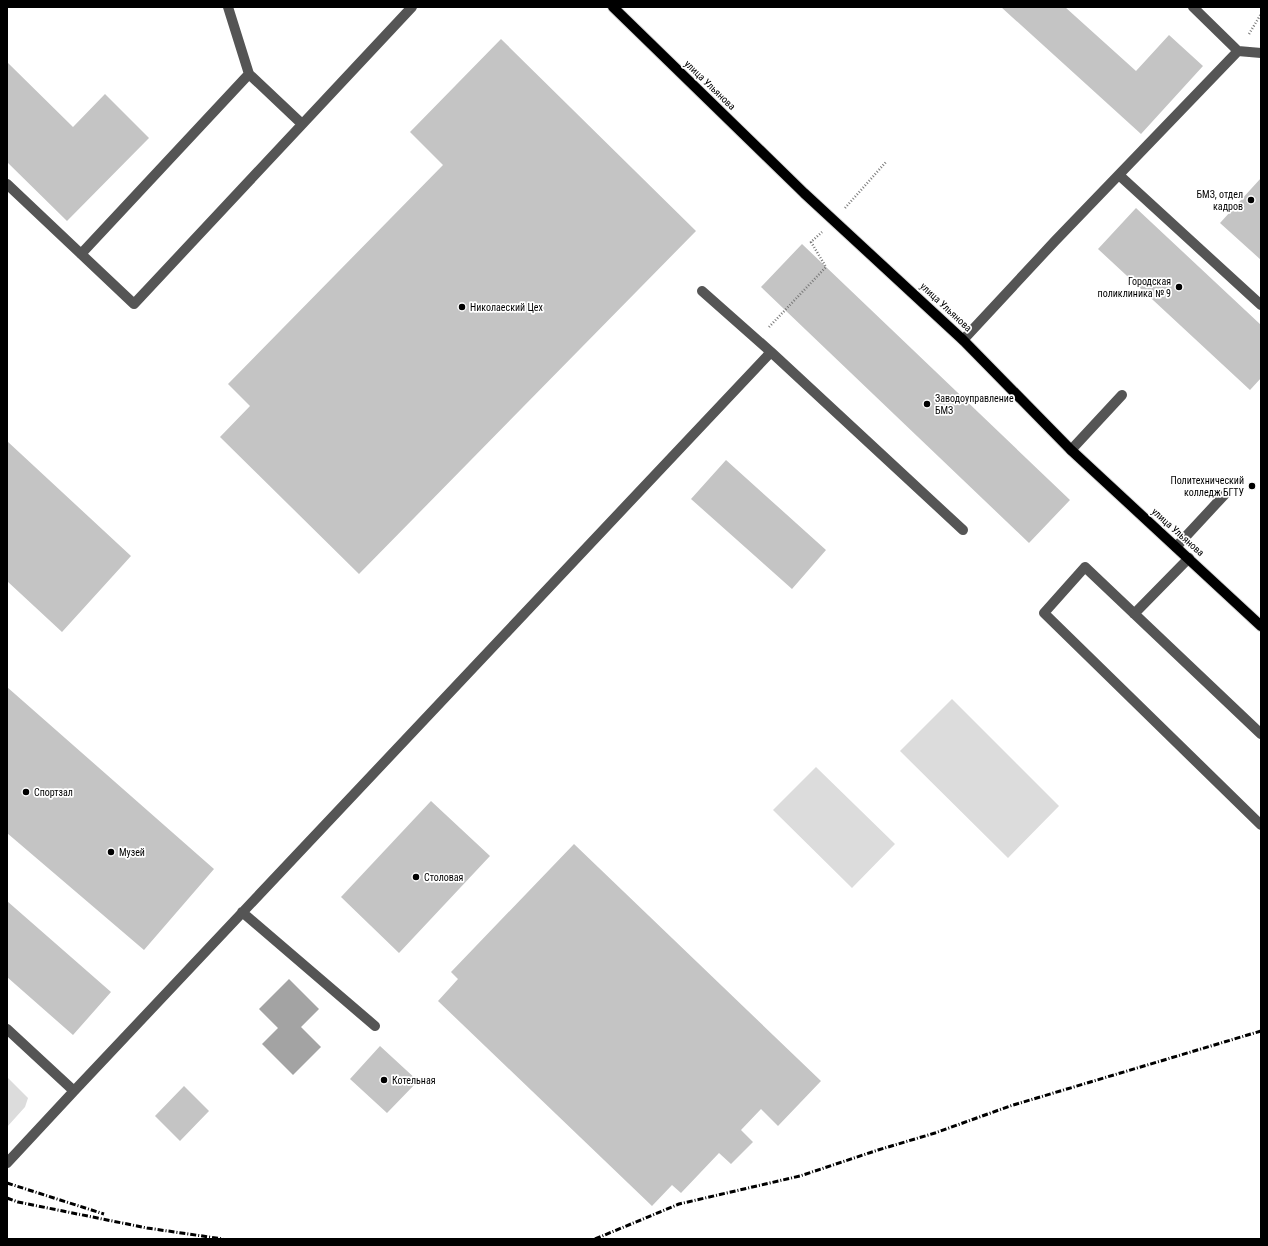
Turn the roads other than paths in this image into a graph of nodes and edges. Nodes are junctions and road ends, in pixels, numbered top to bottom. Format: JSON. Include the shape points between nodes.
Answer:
{"nodes":[{"id":1,"x":228,"y":7,"type":"edge"},
{"id":2,"x":412,"y":7,"type":"edge"},
{"id":3,"x":613,"y":7,"type":"edge"},
{"id":4,"x":1193,"y":7,"type":"edge"},
{"id":5,"x":1238,"y":51,"type":"junction"},
{"id":6,"x":1261,"y":53,"type":"edge"},
{"id":7,"x":249,"y":74,"type":"junction"},
{"id":8,"x":302,"y":124,"type":"junction"},
{"id":9,"x":1119,"y":175,"type":"junction"},
{"id":10,"x":7,"y":184,"type":"edge"},
{"id":11,"x":80,"y":254,"type":"junction"},
{"id":12,"x":702,"y":291,"type":"dead end"},
{"id":13,"x":1261,"y":305,"type":"edge"},
{"id":14,"x":963,"y":340,"type":"junction"},
{"id":15,"x":771,"y":352,"type":"junction"},
{"id":16,"x":1122,"y":395,"type":"dead end"},
{"id":17,"x":1071,"y":450,"type":"junction"},
{"id":18,"x":1227,"y":492,"type":"dead end"},
{"id":19,"x":963,"y":530,"type":"dead end"},
{"id":20,"x":1176,"y":547,"type":"junction"},
{"id":21,"x":1189,"y":558,"type":"junction"},
{"id":22,"x":1134,"y":614,"type":"junction"},
{"id":23,"x":1261,"y":626,"type":"edge"},
{"id":24,"x":1261,"y":734,"type":"edge"},
{"id":25,"x":1261,"y":825,"type":"edge"},
{"id":26,"x":242,"y":912,"type":"junction"},
{"id":27,"x":375,"y":1026,"type":"dead end"},
{"id":28,"x":7,"y":1029,"type":"edge"},
{"id":29,"x":74,"y":1091,"type":"junction"},
{"id":30,"x":7,"y":1163,"type":"edge"}],
"edges":[{"from":1,"to":7,"type":"lane"},
{"from":2,"to":8,"type":"lane"},
{"from":3,"to":14,"type":"main road","name":"улица Ульянова","via":[[804,193]]},
{"from":4,"to":5,"type":"lane"},
{"from":5,"to":6,"type":"lane"},
{"from":5,"to":9,"type":"lane"},
{"from":7,"to":8,"type":"lane"},
{"from":7,"to":11,"type":"lane"},
{"from":8,"to":11,"type":"lane","via":[[134,304]]},
{"from":9,"to":13,"type":"lane"},
{"from":9,"to":14,"type":"lane"},
{"from":10,"to":11,"type":"lane"},
{"from":12,"to":15,"type":"lane"},
{"from":14,"to":17,"type":"main road","name":"улица Ульянова"},
{"from":15,"to":19,"type":"lane"},
{"from":15,"to":26,"type":"lane"},
{"from":16,"to":17,"type":"lane"},
{"from":17,"to":20,"type":"main road","name":"улица Ульянова"},
{"from":18,"to":20,"type":"lane"},
{"from":20,"to":21,"type":"main road","name":"улица Ульянова"},
{"from":21,"to":22,"type":"lane"},
{"from":21,"to":23,"type":"main road","name":"улица Ульянова"},
{"from":22,"to":24,"type":"lane"},
{"from":22,"to":25,"type":"lane","via":[[1085,567],[1044,613]]},
{"from":26,"to":27,"type":"lane"},
{"from":26,"to":29,"type":"lane"},
{"from":28,"to":29,"type":"lane"},
{"from":29,"to":30,"type":"lane"}]}
